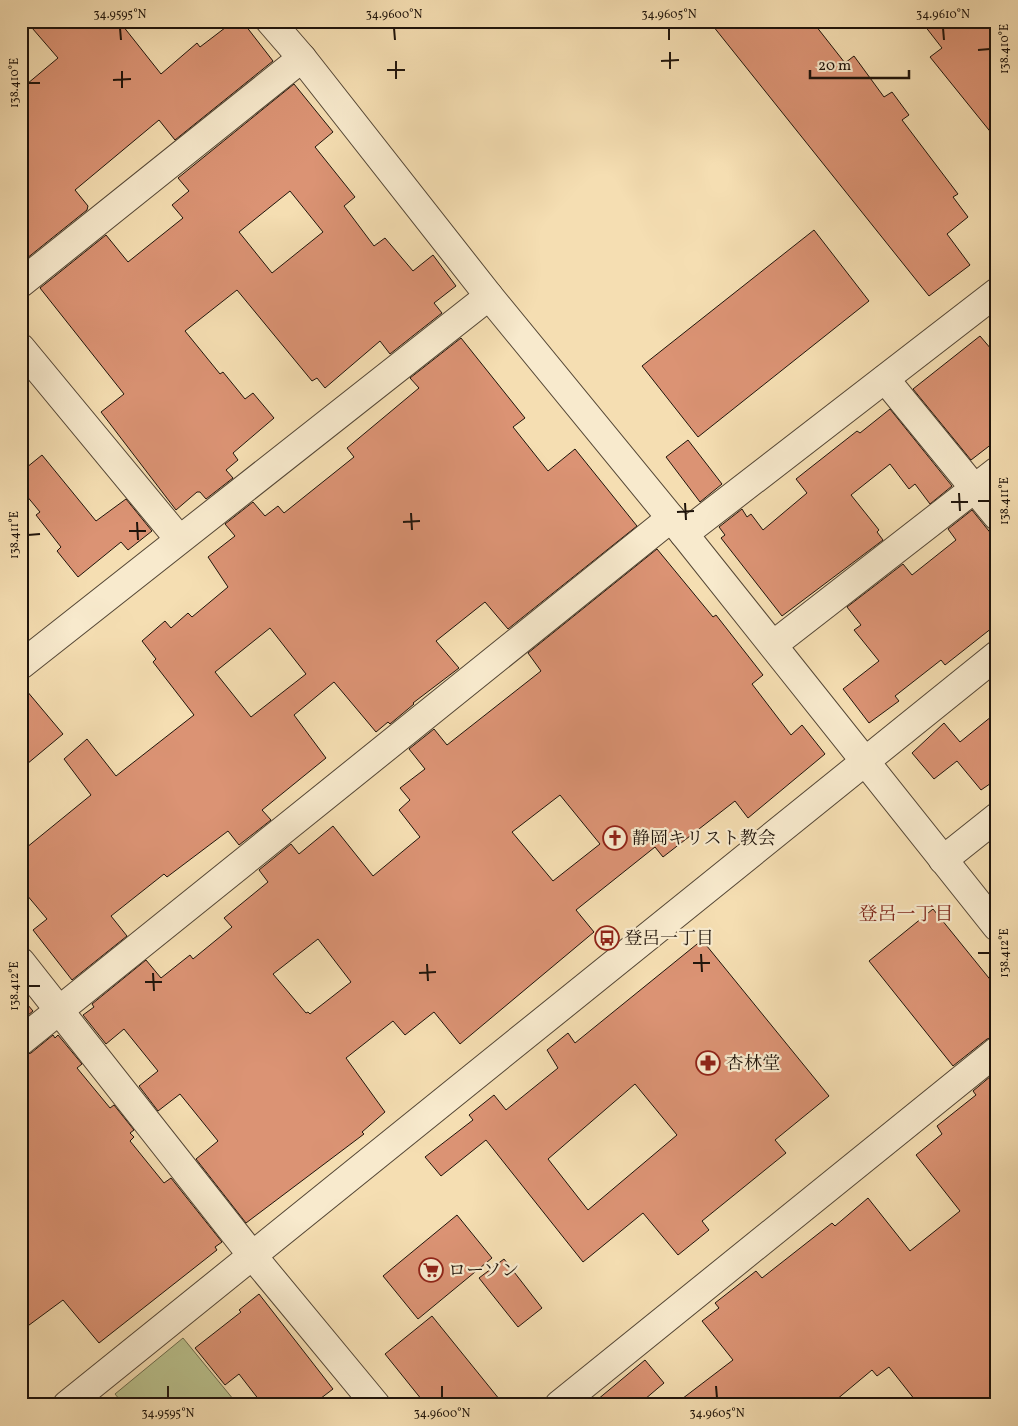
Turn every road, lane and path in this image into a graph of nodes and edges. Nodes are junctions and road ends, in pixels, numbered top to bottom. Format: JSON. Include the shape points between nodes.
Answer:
{"nodes":[{"id":1,"x":270,"y":21,"type":"edge"},
{"id":2,"x":302,"y":58,"type":"junction"},
{"id":3,"x":21,"y":283,"type":"edge"},
{"id":4,"x":997,"y":292,"type":"edge"},
{"id":5,"x":490,"y":296,"type":"junction"},
{"id":6,"x":21,"y":348,"type":"edge"},
{"id":7,"x":885,"y":379,"type":"junction"},
{"id":8,"x":997,"y":471,"type":"edge"},
{"id":9,"x":975,"y":488,"type":"junction"},
{"id":10,"x":997,"y":516,"type":"edge"},
{"id":11,"x":677,"y":526,"type":"junction"},
{"id":12,"x":179,"y":539,"type":"junction"},
{"id":13,"x":773,"y":646,"type":"junction"},
{"id":14,"x":997,"y":655,"type":"edge"},
{"id":15,"x":21,"y":665,"type":"edge"},
{"id":16,"x":864,"y":761,"type":"junction"},
{"id":17,"x":997,"y":816,"type":"edge"},
{"id":18,"x":943,"y":860,"type":"junction"},
{"id":19,"x":997,"y":927,"type":"edge"},
{"id":20,"x":21,"y":962,"type":"edge"},
{"id":21,"x":60,"y":1010,"type":"junction"},
{"id":22,"x":21,"y":1041,"type":"edge"},
{"id":23,"x":997,"y":1051,"type":"edge"},
{"id":24,"x":251,"y":1254,"type":"junction"},
{"id":25,"x":67,"y":1405,"type":"edge"},
{"id":26,"x":376,"y":1405,"type":"edge"},
{"id":27,"x":560,"y":1405,"type":"edge"}],
"edges":[{"from":1,"to":2,"type":"street"},
{"from":2,"to":3,"type":"street"},
{"from":2,"to":5,"type":"street"},
{"from":4,"to":7,"type":"street"},
{"from":5,"to":11,"type":"street"},
{"from":5,"to":12,"type":"street"},
{"from":6,"to":12,"type":"street"},
{"from":7,"to":9,"type":"street"},
{"from":7,"to":11,"type":"street"},
{"from":8,"to":9,"type":"street"},
{"from":9,"to":10,"type":"street"},
{"from":9,"to":13,"type":"street"},
{"from":11,"to":13,"type":"street"},
{"from":11,"to":21,"type":"street"},
{"from":12,"to":15,"type":"street"},
{"from":13,"to":16,"type":"street"},
{"from":14,"to":16,"type":"street"},
{"from":16,"to":18,"type":"street"},
{"from":16,"to":24,"type":"street"},
{"from":17,"to":18,"type":"street"},
{"from":18,"to":19,"type":"street"},
{"from":20,"to":21,"type":"street"},
{"from":21,"to":22,"type":"street"},
{"from":21,"to":24,"type":"street"},
{"from":23,"to":27,"type":"street"},
{"from":24,"to":25,"type":"street"},
{"from":24,"to":26,"type":"street"}]}
